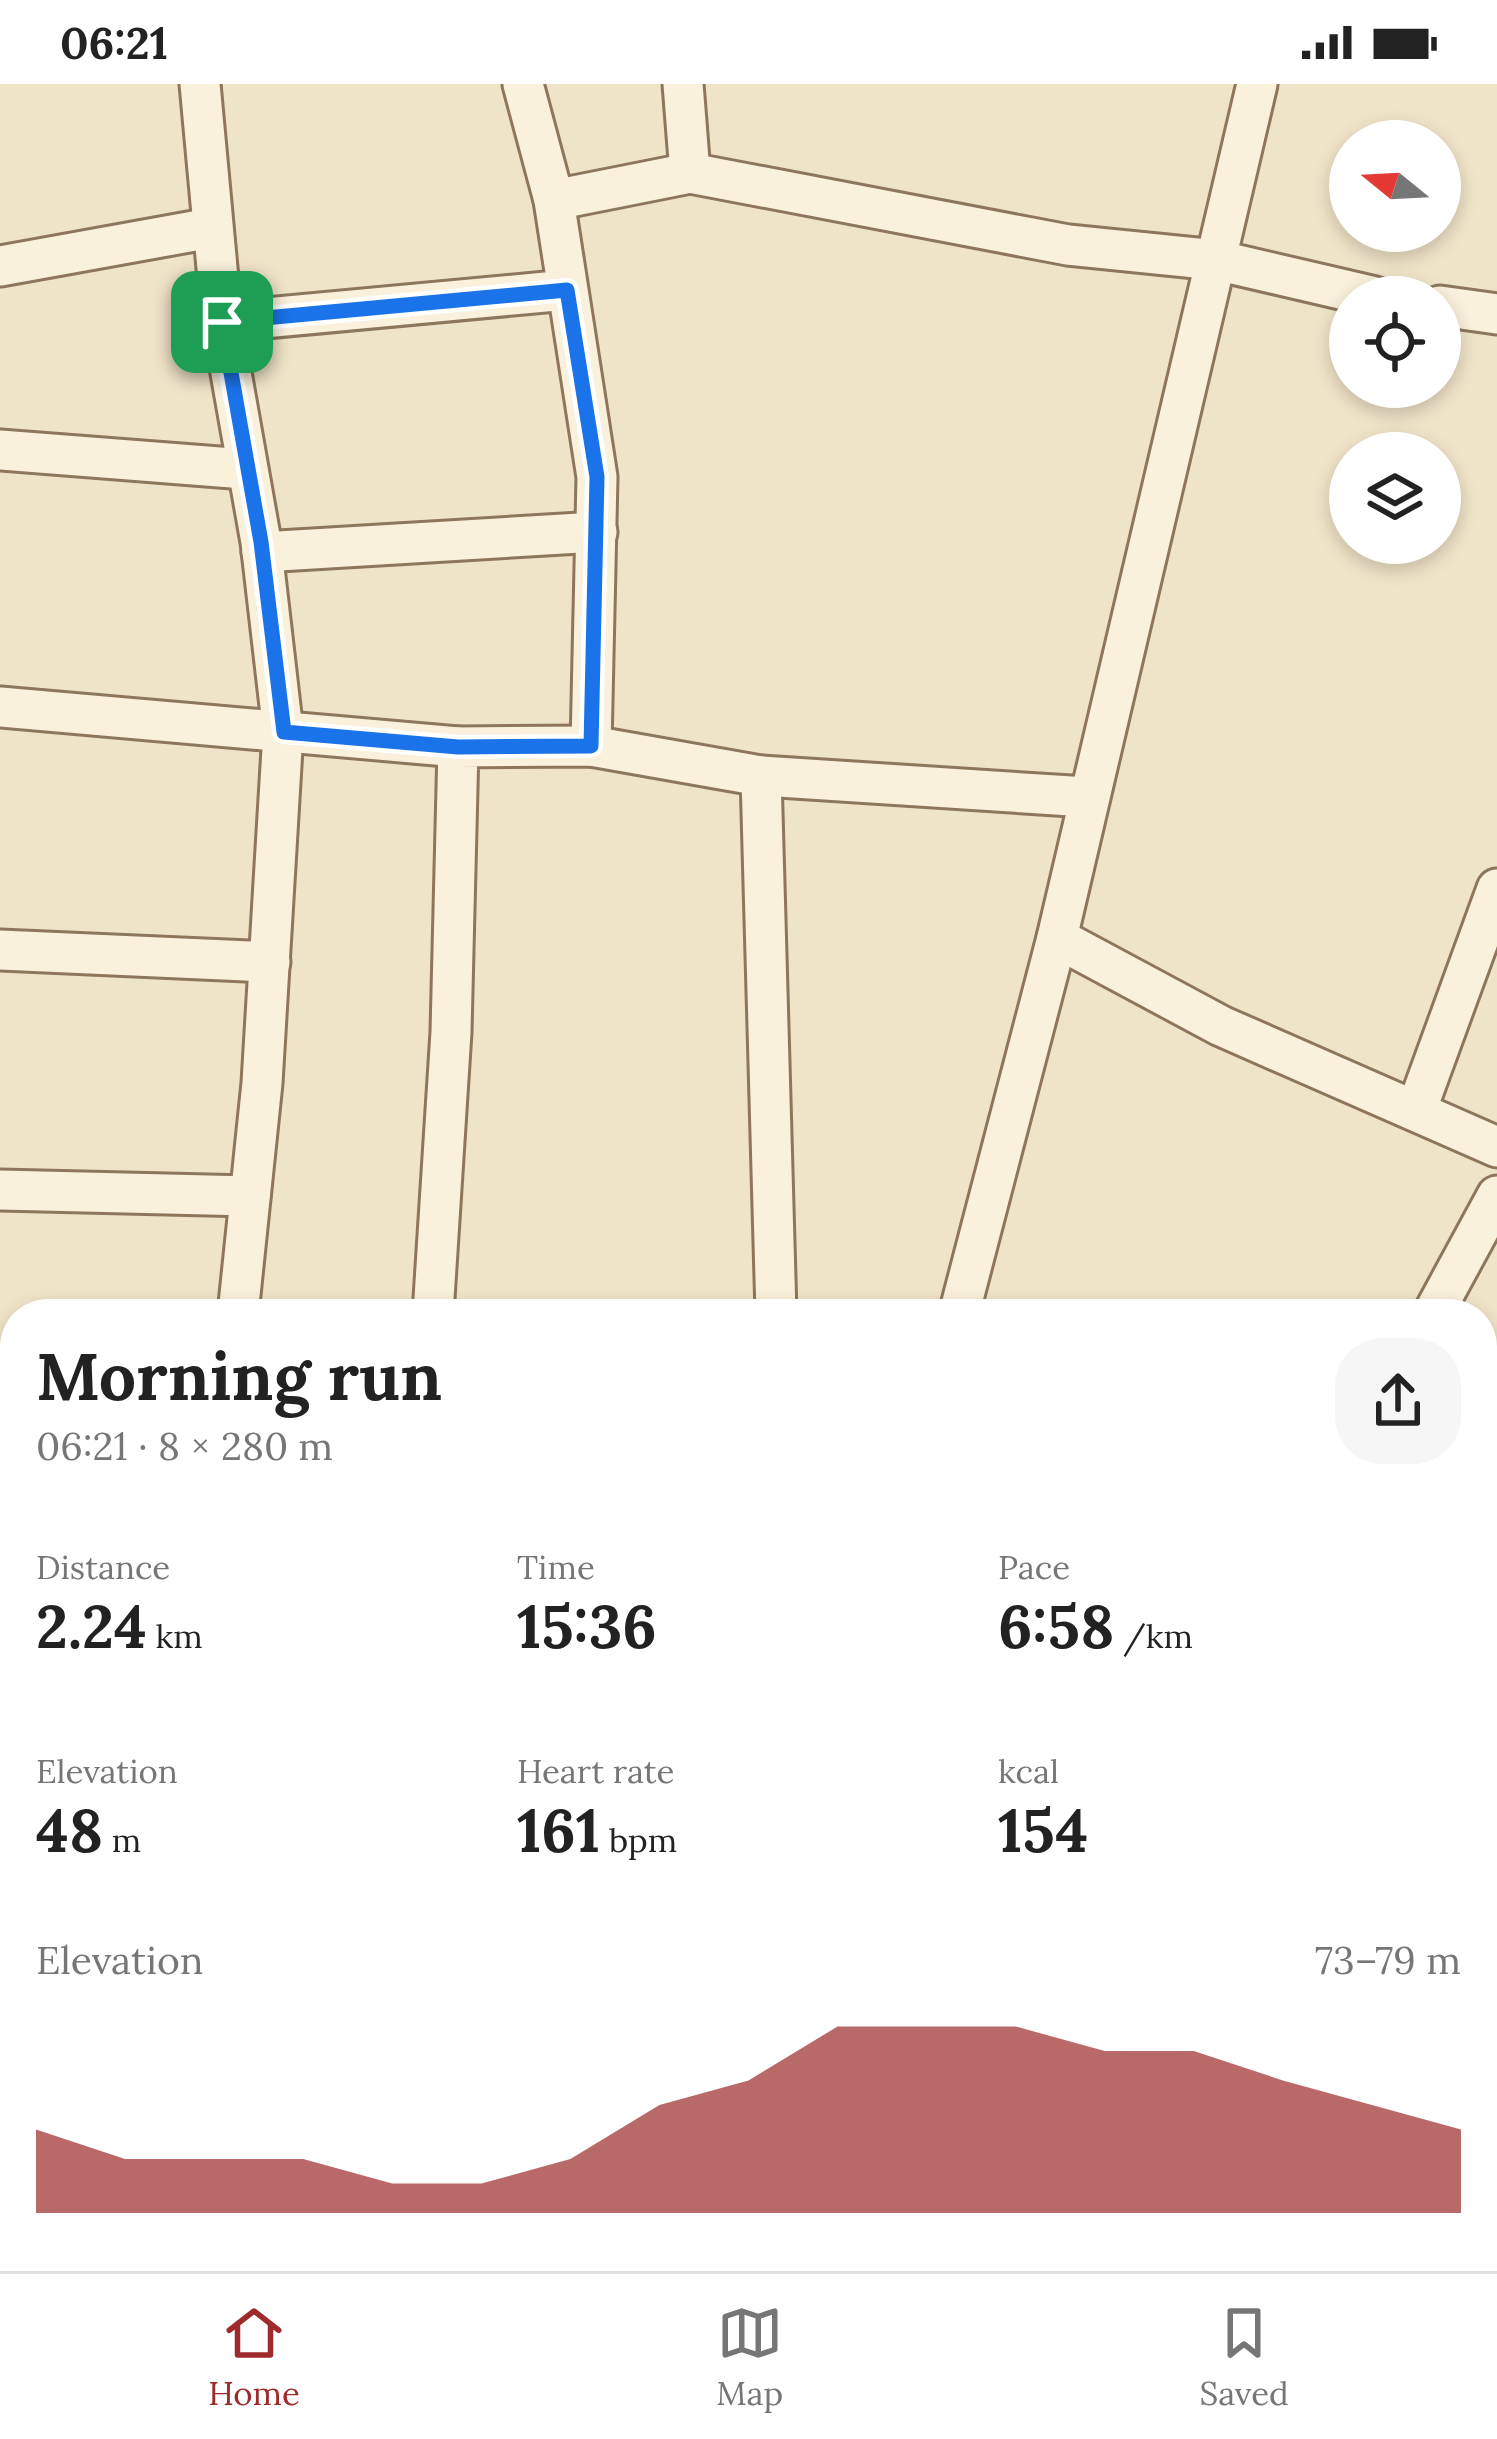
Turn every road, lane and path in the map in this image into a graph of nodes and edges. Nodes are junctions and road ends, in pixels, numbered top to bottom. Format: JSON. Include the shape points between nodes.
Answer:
{"nodes":[{"id":1,"x":200,"y":84,"type":"edge"},
{"id":2,"x":523,"y":84,"type":"edge"},
{"id":3,"x":683,"y":84,"type":"edge"},
{"id":4,"x":1257,"y":84,"type":"edge"},
{"id":5,"x":689,"y":173,"type":"junction"},
{"id":6,"x":554,"y":200,"type":"junction"},
{"id":7,"x":211,"y":228,"type":"junction"},
{"id":8,"x":1216,"y":260,"type":"junction"},
{"id":9,"x":0,"y":266,"type":"edge"},
{"id":10,"x":1329,"y":286,"type":"edge"},
{"id":11,"x":567,"y":290,"type":"junction"},
{"id":12,"x":1461,"y":309,"type":"edge"},
{"id":13,"x":1497,"y":314,"type":"edge"},
{"id":14,"x":222,"y":322,"type":"junction"},
{"id":15,"x":0,"y":450,"type":"edge"},
{"id":16,"x":245,"y":469,"type":"junction"},
{"id":17,"x":597,"y":532,"type":"junction"},
{"id":18,"x":262,"y":552,"type":"junction"},
{"id":19,"x":0,"y":707,"type":"edge"},
{"id":20,"x":284,"y":732,"type":"junction"},
{"id":21,"x":591,"y":746,"type":"junction"},
{"id":22,"x":458,"y":747,"type":"junction"},
{"id":23,"x":761,"y":776,"type":"junction"},
{"id":24,"x":1088,"y":797,"type":"junction"},
{"id":25,"x":1497,"y":889,"type":"edge"},
{"id":26,"x":1057,"y":938,"type":"junction"},
{"id":27,"x":0,"y":950,"type":"edge"},
{"id":28,"x":271,"y":962,"type":"junction"},
{"id":29,"x":1416,"y":1111,"type":"junction"},
{"id":30,"x":1497,"y":1147,"type":"edge"},
{"id":31,"x":0,"y":1190,"type":"edge"},
{"id":32,"x":250,"y":1196,"type":"junction"},
{"id":33,"x":1496,"y":1209,"type":"edge"},
{"id":34,"x":240,"y":1299,"type":"edge"},
{"id":35,"x":434,"y":1299,"type":"edge"},
{"id":36,"x":776,"y":1299,"type":"edge"},
{"id":37,"x":963,"y":1299,"type":"edge"},
{"id":38,"x":1442,"y":1299,"type":"edge"},
{"id":39,"x":1497,"y":1557,"type":"edge"},
{"id":40,"x":1497,"y":1569,"type":"edge"}],
"edges":[{"from":1,"to":7,"type":"street"},
{"from":2,"to":6,"type":"street"},
{"from":3,"to":5,"type":"street"},
{"from":4,"to":8,"type":"street"},
{"from":5,"to":6,"type":"street"},
{"from":5,"to":8,"type":"street","via":[[1068,245]]},
{"from":6,"to":11,"type":"street"},
{"from":7,"to":9,"type":"street"},
{"from":7,"to":14,"type":"street"},
{"from":8,"to":10,"type":"street"},
{"from":8,"to":24,"type":"street"},
{"from":11,"to":14,"type":"street"},
{"from":11,"to":17,"type":"street","via":[[597,477]]},
{"from":12,"to":13,"type":"street"},
{"from":14,"to":16,"type":"street"},
{"from":15,"to":16,"type":"street"},
{"from":16,"to":18,"type":"street"},
{"from":17,"to":18,"type":"street"},
{"from":17,"to":21,"type":"street"},
{"from":18,"to":20,"type":"street"},
{"from":19,"to":20,"type":"street"},
{"from":20,"to":22,"type":"street"},
{"from":20,"to":28,"type":"street"},
{"from":21,"to":22,"type":"street"},
{"from":21,"to":23,"type":"street"},
{"from":22,"to":35,"type":"street"},
{"from":23,"to":24,"type":"street"},
{"from":23,"to":36,"type":"street"},
{"from":24,"to":26,"type":"street"},
{"from":25,"to":29,"type":"street"},
{"from":26,"to":29,"type":"street","via":[[1221,1026]]},
{"from":26,"to":37,"type":"street"},
{"from":27,"to":28,"type":"street"},
{"from":28,"to":32,"type":"street"},
{"from":29,"to":30,"type":"street"},
{"from":31,"to":32,"type":"street"},
{"from":32,"to":34,"type":"street"},
{"from":33,"to":38,"type":"street"},
{"from":39,"to":40,"type":"street"}]}
